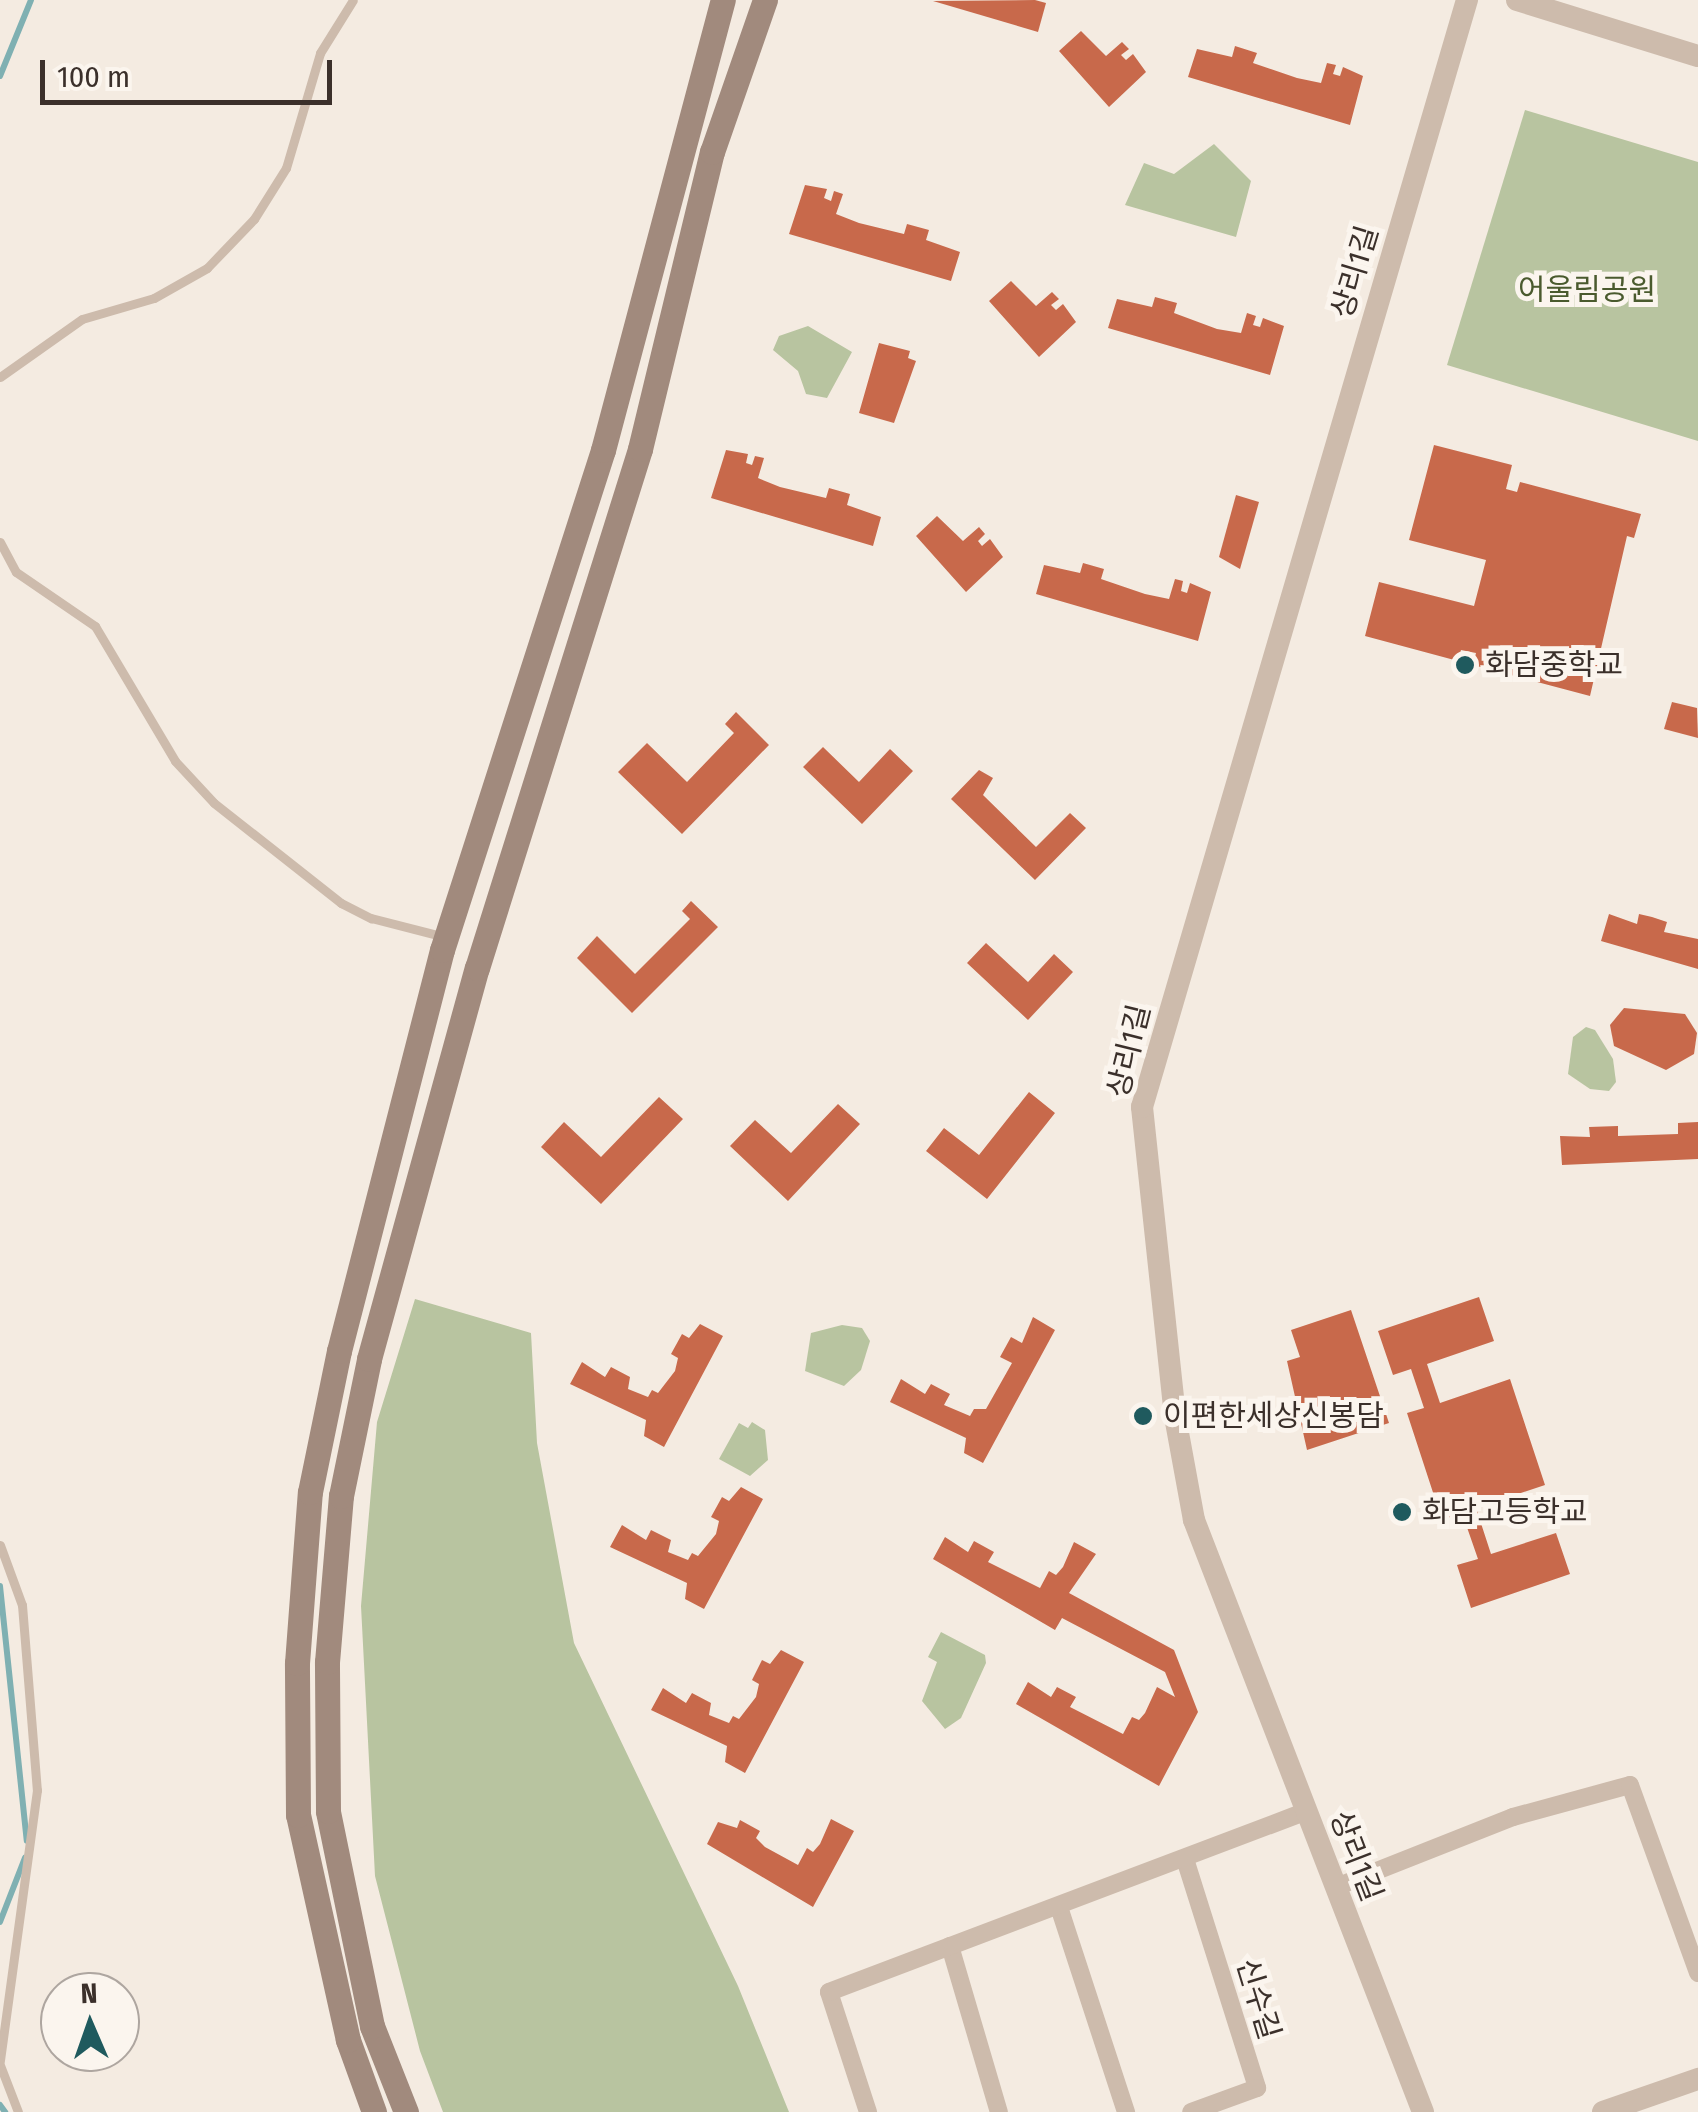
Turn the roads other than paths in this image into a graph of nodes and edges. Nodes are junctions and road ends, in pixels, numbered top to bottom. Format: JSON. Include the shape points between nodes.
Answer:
{"nodes":[{"id":1,"x":353,"y":0,"type":"edge"},
{"id":2,"x":723,"y":0,"type":"edge"},
{"id":3,"x":765,"y":0,"type":"edge"},
{"id":4,"x":1467,"y":0,"type":"edge"},
{"id":5,"x":1518,"y":0,"type":"edge"},
{"id":6,"x":1698,"y":56,"type":"edge"},
{"id":7,"x":0,"y":377,"type":"edge"},
{"id":8,"x":0,"y":542,"type":"edge"},
{"id":9,"x":446,"y":937,"type":"junction"},
{"id":10,"x":0,"y":1545,"type":"edge"},
{"id":11,"x":1307,"y":1811,"type":"junction"},
{"id":12,"x":1186,"y":1859,"type":"junction"},
{"id":13,"x":1336,"y":1887,"type":"junction"},
{"id":14,"x":1058,"y":1908,"type":"junction"},
{"id":15,"x":950,"y":1946,"type":"junction"},
{"id":16,"x":1698,"y":1973,"type":"edge"},
{"id":17,"x":0,"y":2064,"type":"edge"},
{"id":18,"x":1698,"y":2079,"type":"edge"},
{"id":19,"x":18,"y":2112,"type":"edge"},
{"id":20,"x":374,"y":2112,"type":"edge"},
{"id":21,"x":406,"y":2112,"type":"edge"},
{"id":22,"x":868,"y":2112,"type":"edge"},
{"id":23,"x":999,"y":2112,"type":"edge"},
{"id":24,"x":1126,"y":2112,"type":"edge"},
{"id":25,"x":1192,"y":2112,"type":"edge"},
{"id":26,"x":1423,"y":2112,"type":"edge"},
{"id":27,"x":1603,"y":2112,"type":"edge"}],
"edges":[{"from":1,"to":7,"type":"lane","via":[[320,53],[286,168],[254,219],[208,268],[154,298],[82,319]]},
{"from":2,"to":9,"type":"main road","via":[[603,450]]},
{"from":3,"to":21,"type":"main road","via":[[712,152],[640,449],[477,968],[368,1359],[341,1496],[327,1662],[328,1811],[372,2026]]},
{"from":4,"to":11,"type":"street","name":"상리1길","via":[[1142,1107],[1175,1416],[1194,1520]]},
{"from":5,"to":6,"type":"street"},
{"from":8,"to":9,"type":"lane","via":[[16,572],[95,626],[175,761],[214,803],[342,903]]},
{"from":9,"to":20,"type":"main road","via":[[339,1351],[310,1492],[296,1663],[298,1814],[348,2040]]},
{"from":10,"to":17,"type":"lane","via":[[22,1605],[37,1790]]},
{"from":11,"to":12,"type":"street"},
{"from":11,"to":13,"type":"street","name":"상리1길"},
{"from":12,"to":14,"type":"street"},
{"from":12,"to":25,"type":"street","name":"신수길","via":[[1258,2088]]},
{"from":13,"to":16,"type":"street","via":[[1513,1816],[1630,1785]]},
{"from":13,"to":26,"type":"street","name":"상리1길"},
{"from":14,"to":15,"type":"street"},
{"from":14,"to":24,"type":"street"},
{"from":15,"to":22,"type":"street","via":[[830,1992]]},
{"from":15,"to":23,"type":"street"},
{"from":17,"to":19,"type":"lane"},
{"from":18,"to":27,"type":"street"}]}
